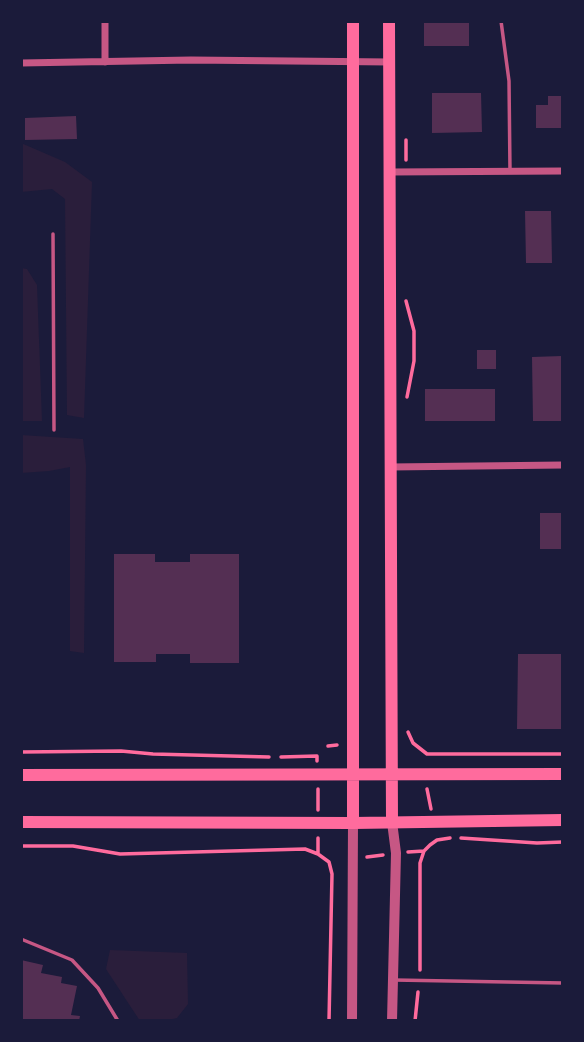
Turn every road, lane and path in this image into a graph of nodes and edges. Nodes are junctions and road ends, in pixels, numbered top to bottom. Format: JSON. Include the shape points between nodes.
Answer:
{"nodes":[{"id":1,"x":105,"y":21,"type":"edge"},
{"id":2,"x":353,"y":21,"type":"edge"},
{"id":3,"x":389,"y":21,"type":"edge"},
{"id":4,"x":501,"y":21,"type":"edge"},
{"id":5,"x":105,"y":62,"type":"junction"},
{"id":6,"x":353,"y":62,"type":"junction"},
{"id":7,"x":390,"y":62,"type":"junction"},
{"id":8,"x":21,"y":63,"type":"edge"},
{"id":9,"x":510,"y":171,"type":"junction"},
{"id":10,"x":563,"y":171,"type":"edge"},
{"id":11,"x":390,"y":172,"type":"junction"},
{"id":12,"x":53,"y":234,"type":"dead end"},
{"id":13,"x":54,"y":430,"type":"dead end"},
{"id":14,"x":563,"y":465,"type":"edge"},
{"id":15,"x":390,"y":467,"type":"junction"},
{"id":16,"x":21,"y":752,"type":"edge"},
{"id":17,"x":563,"y":754,"type":"edge"},
{"id":18,"x":424,"y":773,"type":"junction"},
{"id":19,"x":391,"y":774,"type":"junction"},
{"id":20,"x":563,"y":774,"type":"edge"},
{"id":21,"x":21,"y":775,"type":"edge"},
{"id":22,"x":318,"y":775,"type":"junction"},
{"id":23,"x":353,"y":775,"type":"junction"},
{"id":24,"x":563,"y":820,"type":"edge"},
{"id":25,"x":21,"y":822,"type":"edge"},
{"id":26,"x":392,"y":822,"type":"junction"},
{"id":27,"x":433,"y":822,"type":"junction"},
{"id":28,"x":318,"y":823,"type":"junction"},
{"id":29,"x":353,"y":823,"type":"junction"},
{"id":30,"x":437,"y":840,"type":"junction"},
{"id":31,"x":563,"y":842,"type":"edge"},
{"id":32,"x":21,"y":846,"type":"edge"},
{"id":33,"x":424,"y":851,"type":"junction"},
{"id":34,"x":396,"y":853,"type":"junction"},
{"id":35,"x":318,"y":854,"type":"junction"},
{"id":36,"x":353,"y":859,"type":"junction"},
{"id":37,"x":329,"y":862,"type":"junction"},
{"id":38,"x":21,"y":939,"type":"edge"},
{"id":39,"x":392,"y":980,"type":"junction"},
{"id":40,"x":419,"y":980,"type":"junction"},
{"id":41,"x":563,"y":983,"type":"edge"},
{"id":42,"x":118,"y":1021,"type":"edge"},
{"id":43,"x":329,"y":1021,"type":"edge"},
{"id":44,"x":352,"y":1021,"type":"edge"},
{"id":45,"x":392,"y":1021,"type":"edge"},
{"id":46,"x":415,"y":1021,"type":"edge"}],
"edges":[{"from":1,"to":5,"type":"street"},
{"from":2,"to":6,"type":"main road"},
{"from":3,"to":7,"type":"main road"},
{"from":4,"to":9,"type":"lane","via":[[509,81]]},
{"from":5,"to":6,"type":"street"},
{"from":5,"to":8,"type":"street"},
{"from":6,"to":7,"type":"street"},
{"from":6,"to":23,"type":"main road"},
{"from":7,"to":11,"type":"main road"},
{"from":9,"to":10,"type":"street"},
{"from":9,"to":11,"type":"street"},
{"from":11,"to":15,"type":"main road"},
{"from":12,"to":13,"type":"lane"},
{"from":14,"to":15,"type":"street"},
{"from":15,"to":19,"type":"main road"},
{"from":16,"to":22,"type":"path","via":[[317,756]]},
{"from":17,"to":18,"type":"path","via":[[427,754],[420,749]]},
{"from":18,"to":19,"type":"main road"},
{"from":18,"to":20,"type":"main road"},
{"from":18,"to":27,"type":"path"},
{"from":19,"to":23,"type":"main road"},
{"from":19,"to":26,"type":"main road"},
{"from":21,"to":22,"type":"main road"},
{"from":22,"to":23,"type":"main road"},
{"from":22,"to":28,"type":"path"},
{"from":23,"to":29,"type":"main road"},
{"from":24,"to":27,"type":"main road"},
{"from":25,"to":28,"type":"main road"},
{"from":26,"to":27,"type":"main road"},
{"from":26,"to":29,"type":"main road"},
{"from":26,"to":34,"type":"street"},
{"from":27,"to":30,"type":"path"},
{"from":28,"to":29,"type":"main road"},
{"from":28,"to":35,"type":"path"},
{"from":29,"to":36,"type":"street"},
{"from":30,"to":31,"type":"path"},
{"from":30,"to":33,"type":"path"},
{"from":32,"to":35,"type":"path","via":[[73,846],[120,854],[306,849]]},
{"from":33,"to":34,"type":"path"},
{"from":33,"to":40,"type":"path","via":[[420,863]]},
{"from":34,"to":36,"type":"path"},
{"from":34,"to":39,"type":"street"},
{"from":35,"to":37,"type":"path"},
{"from":36,"to":37,"type":"path"},
{"from":36,"to":44,"type":"street"},
{"from":37,"to":43,"type":"path"},
{"from":38,"to":42,"type":"lane","via":[[72,960],[98,988]]},
{"from":39,"to":40,"type":"lane"},
{"from":39,"to":45,"type":"street"},
{"from":40,"to":41,"type":"lane"},
{"from":40,"to":46,"type":"path"}]}
